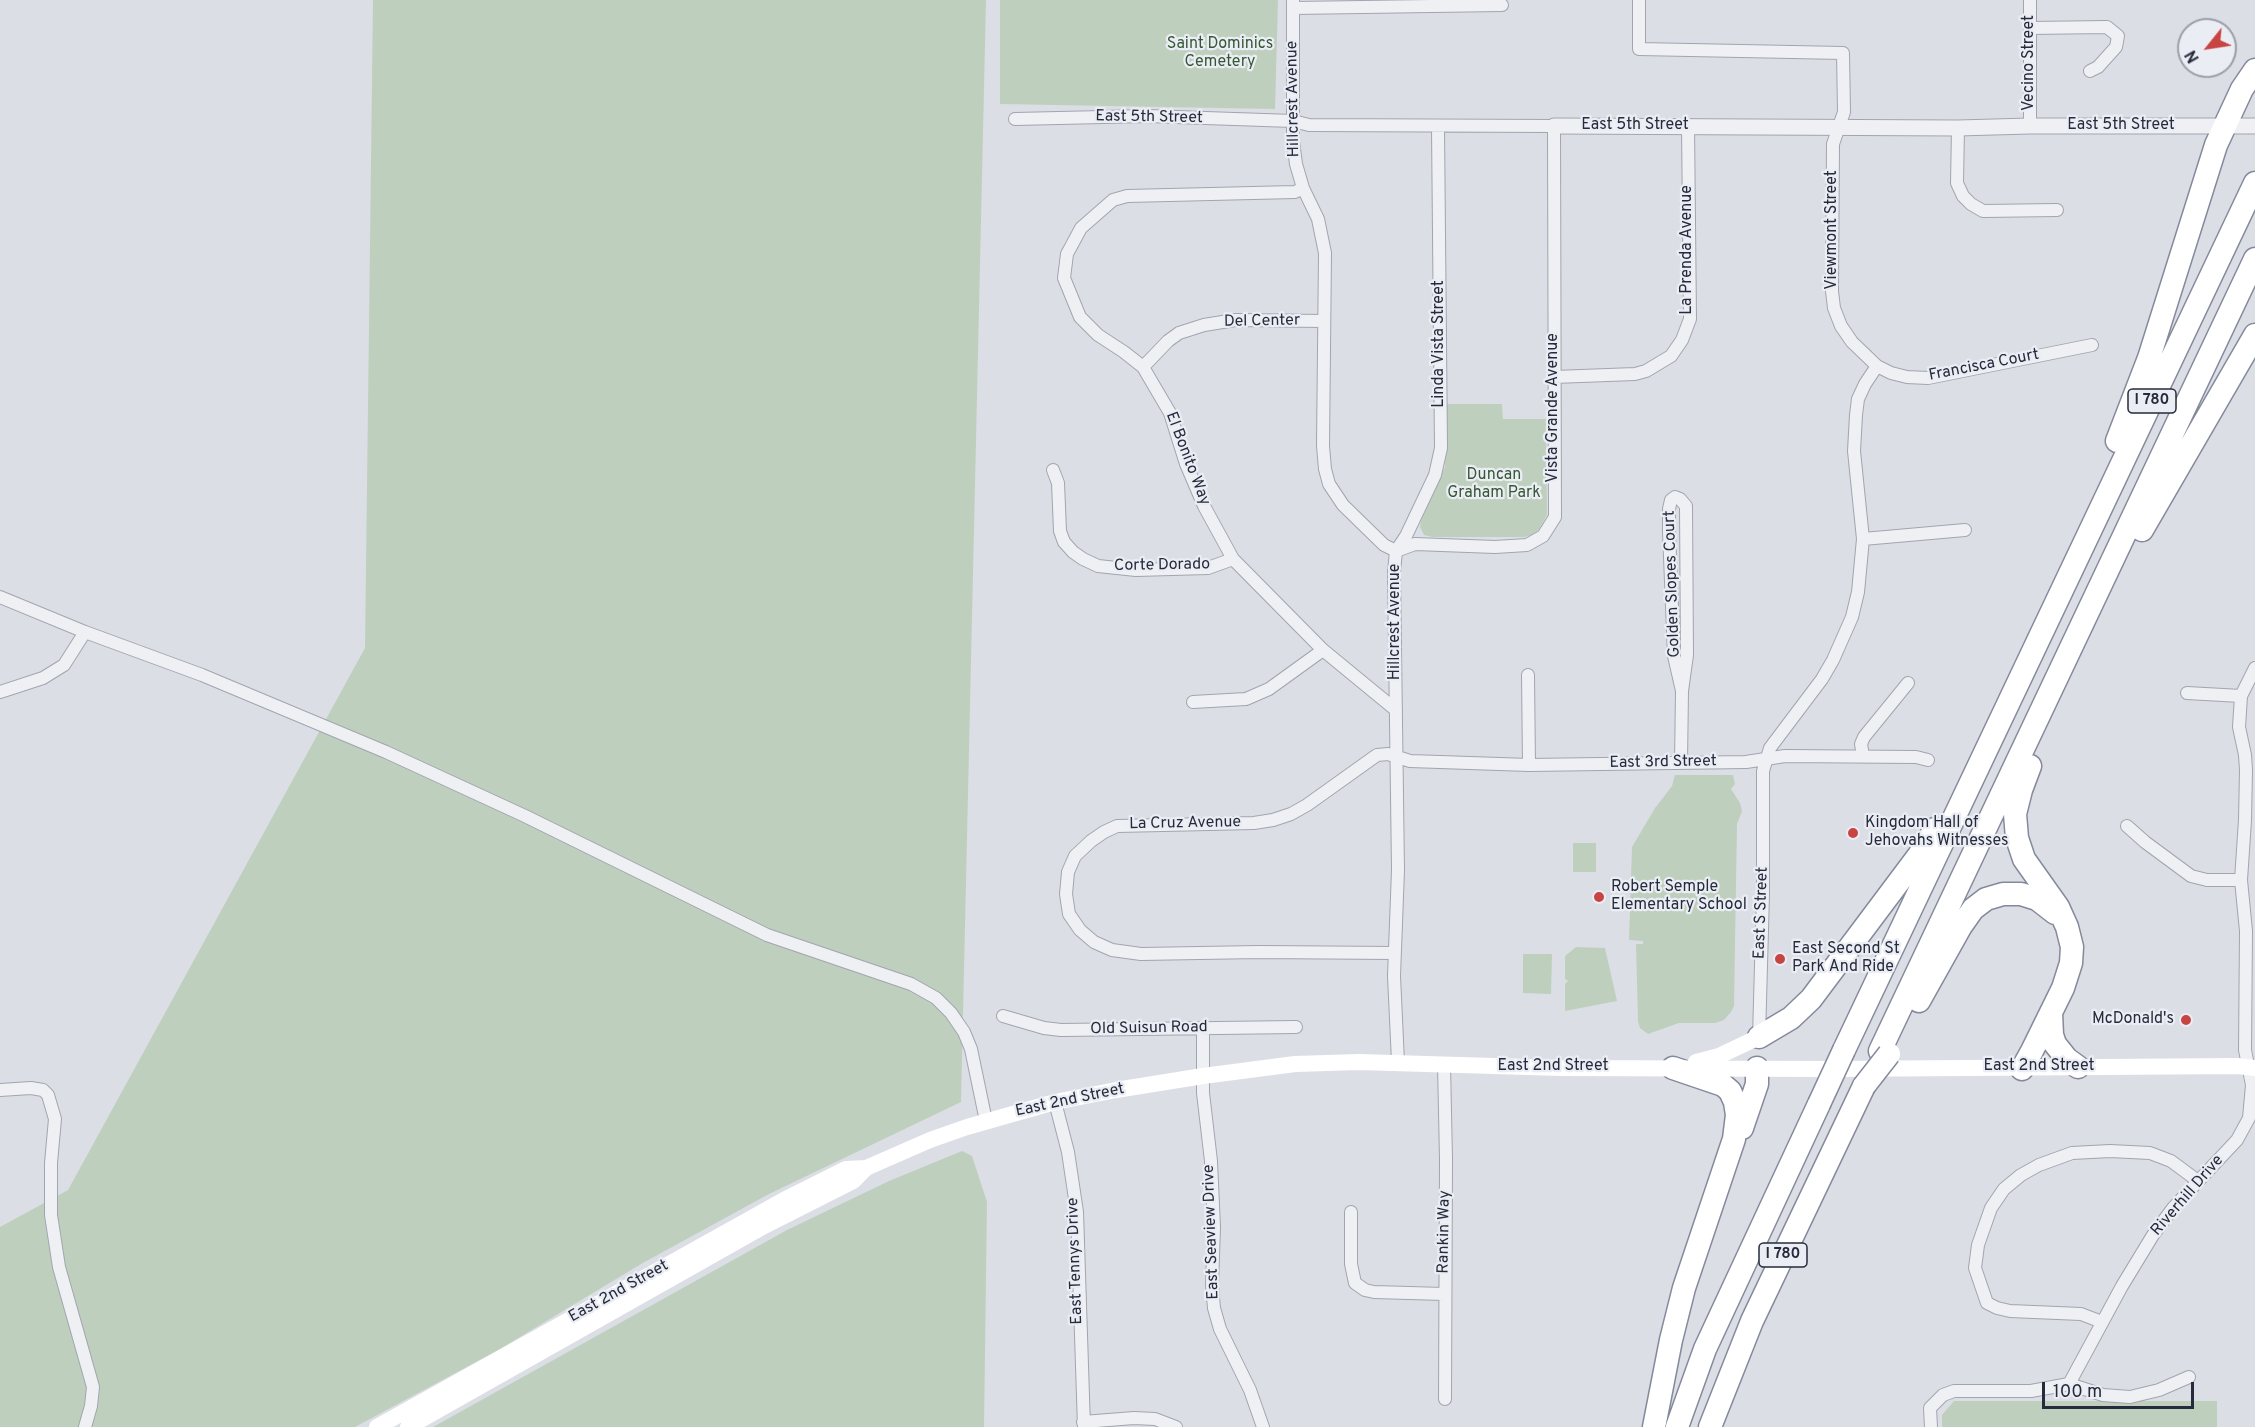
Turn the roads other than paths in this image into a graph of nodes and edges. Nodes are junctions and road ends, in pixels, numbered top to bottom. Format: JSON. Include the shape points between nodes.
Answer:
{"nodes":[{"id":1,"x":1639,"y":0,"type":"edge"},
{"id":2,"x":2030,"y":0,"type":"edge"},
{"id":3,"x":1293,"y":4,"type":"edge"},
{"id":4,"x":1502,"y":4,"type":"dead end"},
{"id":5,"x":2030,"y":28,"type":"junction"},
{"id":6,"x":2255,"y":70,"type":"edge"},
{"id":7,"x":2090,"y":71,"type":"dead end"},
{"id":8,"x":1015,"y":119,"type":"dead end"},
{"id":9,"x":1293,"y":121,"type":"junction"},
{"id":10,"x":1688,"y":125,"type":"junction"},
{"id":11,"x":1554,"y":126,"type":"junction"},
{"id":12,"x":1839,"y":126,"type":"junction"},
{"id":13,"x":2030,"y":126,"type":"junction"},
{"id":14,"x":2224,"y":126,"type":"junction"},
{"id":15,"x":2255,"y":126,"type":"edge"},
{"id":16,"x":1438,"y":127,"type":"junction"},
{"id":17,"x":1958,"y":128,"type":"junction"},
{"id":18,"x":2255,"y":183,"type":"edge"},
{"id":19,"x":1303,"y":188,"type":"junction"},
{"id":20,"x":2057,"y":210,"type":"dead end"},
{"id":21,"x":2255,"y":259,"type":"edge"},
{"id":22,"x":1324,"y":321,"type":"junction"},
{"id":23,"x":2255,"y":336,"type":"edge"},
{"id":24,"x":2092,"y":345,"type":"dead end"},
{"id":25,"x":1877,"y":366,"type":"junction"},
{"id":26,"x":1143,"y":367,"type":"junction"},
{"id":27,"x":1554,"y":377,"type":"junction"},
{"id":28,"x":1053,"y":470,"type":"dead end"},
{"id":29,"x":1965,"y":530,"type":"dead end"},
{"id":30,"x":1863,"y":539,"type":"junction"},
{"id":31,"x":1396,"y":551,"type":"junction"},
{"id":32,"x":1233,"y":559,"type":"junction"},
{"id":33,"x":0,"y":597,"type":"edge"},
{"id":34,"x":2089,"y":612,"type":"junction"},
{"id":35,"x":2048,"y":619,"type":"junction"},
{"id":36,"x":85,"y":632,"type":"junction"},
{"id":37,"x":1323,"y":650,"type":"junction"},
{"id":38,"x":2068,"y":656,"type":"junction"},
{"id":39,"x":2255,"y":668,"type":"edge"},
{"id":40,"x":1528,"y":675,"type":"dead end"},
{"id":41,"x":1908,"y":683,"type":"dead end"},
{"id":42,"x":1682,"y":691,"type":"junction"},
{"id":43,"x":0,"y":692,"type":"edge"},
{"id":44,"x":2187,"y":693,"type":"dead end"},
{"id":45,"x":2241,"y":696,"type":"junction"},
{"id":46,"x":1193,"y":702,"type":"dead end"},
{"id":47,"x":1396,"y":710,"type":"junction"},
{"id":48,"x":1991,"y":739,"type":"junction"},
{"id":49,"x":2250,"y":755,"type":"edge"},
{"id":50,"x":1863,"y":756,"type":"junction"},
{"id":51,"x":1397,"y":757,"type":"junction"},
{"id":52,"x":1766,"y":758,"type":"junction"},
{"id":53,"x":1928,"y":760,"type":"dead end"},
{"id":54,"x":1681,"y":762,"type":"junction"},
{"id":55,"x":1529,"y":765,"type":"junction"},
{"id":56,"x":2127,"y":825,"type":"dead end"},
{"id":57,"x":2241,"y":880,"type":"junction"},
{"id":58,"x":2062,"y":918,"type":"junction"},
{"id":59,"x":1394,"y":953,"type":"junction"},
{"id":60,"x":2051,"y":1013,"type":"junction"},
{"id":61,"x":1003,"y":1016,"type":"dead end"},
{"id":62,"x":1296,"y":1027,"type":"dead end"},
{"id":63,"x":1203,"y":1028,"type":"junction"},
{"id":64,"x":1759,"y":1037,"type":"junction"},
{"id":65,"x":1884,"y":1053,"type":"junction"},
{"id":66,"x":1398,"y":1062,"type":"junction"},
{"id":67,"x":1444,"y":1065,"type":"junction"},
{"id":68,"x":2078,"y":1067,"type":"junction"},
{"id":69,"x":1673,"y":1068,"type":"junction"},
{"id":70,"x":1757,"y":1068,"type":"junction"},
{"id":71,"x":2252,"y":1068,"type":"edge"},
{"id":72,"x":2022,"y":1069,"type":"junction"},
{"id":73,"x":1203,"y":1076,"type":"junction"},
{"id":74,"x":0,"y":1090,"type":"edge"},
{"id":75,"x":1056,"y":1101,"type":"junction"},
{"id":76,"x":986,"y":1121,"type":"junction"},
{"id":77,"x":1734,"y":1139,"type":"junction"},
{"id":78,"x":866,"y":1168,"type":"junction"},
{"id":79,"x":2198,"y":1181,"type":"junction"},
{"id":80,"x":1351,"y":1212,"type":"dead end"},
{"id":81,"x":1444,"y":1294,"type":"junction"},
{"id":82,"x":2102,"y":1322,"type":"junction"},
{"id":83,"x":2189,"y":1377,"type":"dead end"},
{"id":84,"x":2069,"y":1384,"type":"junction"},
{"id":85,"x":1445,"y":1399,"type":"dead end"},
{"id":86,"x":1083,"y":1425,"type":"edge"},
{"id":87,"x":85,"y":1427,"type":"edge"},
{"id":88,"x":377,"y":1427,"type":"edge"},
{"id":89,"x":408,"y":1427,"type":"edge"},
{"id":90,"x":1176,"y":1427,"type":"edge"},
{"id":91,"x":1263,"y":1427,"type":"edge"},
{"id":92,"x":1654,"y":1427,"type":"edge"},
{"id":93,"x":1677,"y":1427,"type":"edge"},
{"id":94,"x":1710,"y":1427,"type":"edge"},
{"id":95,"x":1931,"y":1427,"type":"edge"}],
"edges":[{"from":1,"to":12,"type":"street","name":"Viewmont Street","via":[[1639,49],[1843,53],[1844,112]]},
{"from":2,"to":5,"type":"street","name":"Vecino Street"},
{"from":3,"to":4,"type":"street"},
{"from":3,"to":9,"type":"street","name":"Hillcrest Avenue"},
{"from":5,"to":7,"type":"street","via":[[2107,27],[2118,36],[2116,47]]},
{"from":5,"to":13,"type":"street","name":"Vecino Street"},
{"from":6,"to":14,"type":"highway"},
{"from":8,"to":9,"type":"street","name":"East 5th Street","via":[[1128,116]]},
{"from":9,"to":16,"type":"street","name":"East 5th Street","via":[[1309,125]]},
{"from":9,"to":19,"type":"street","name":"Hillcrest Avenue","via":[[1296,164]]},
{"from":10,"to":11,"type":"street","name":"East 5th Street"},
{"from":10,"to":12,"type":"street","name":"East 5th Street"},
{"from":10,"to":27,"type":"street","name":"La Prenda Avenue","via":[[1690,319],[1682,340],[1671,356],[1646,372]]},
{"from":11,"to":16,"type":"street","name":"East 5th Street"},
{"from":11,"to":27,"type":"street","name":"Vista Grande Avenue"},
{"from":12,"to":17,"type":"street","name":"East 5th Street"},
{"from":12,"to":25,"type":"street","name":"Viewmont Street","via":[[1833,144],[1834,308],[1852,342]]},
{"from":13,"to":14,"type":"street","name":"East 5th Street"},
{"from":13,"to":17,"type":"street","name":"East 5th Street"},
{"from":14,"to":15,"type":"street","name":"East 5th Street"},
{"from":14,"to":35,"type":"highway","via":[[2149,358],[2067,561]]},
{"from":16,"to":31,"type":"street","name":"Linda Vista Street","via":[[1441,448],[1435,475]]},
{"from":17,"to":20,"type":"street","via":[[1957,183],[1971,204],[1983,211]]},
{"from":18,"to":35,"type":"highway","number":"I 780"},
{"from":19,"to":22,"type":"street","name":"Hillcrest Avenue","via":[[1323,240]]},
{"from":19,"to":26,"type":"street","name":"El Bonito Way","via":[[1295,192],[1127,196],[1113,200],[1081,228],[1067,254],[1064,278],[1080,317]]},
{"from":21,"to":34,"type":"highway","number":"I 780"},
{"from":22,"to":26,"type":"street","name":"Del Center","via":[[1235,320],[1204,325],[1168,340]]},
{"from":22,"to":31,"type":"street","name":"Hillcrest Avenue","via":[[1323,446],[1329,484],[1343,505],[1384,545]]},
{"from":23,"to":34,"type":"highway","via":[[2113,580]]},
{"from":24,"to":25,"type":"street","name":"Francisca Court","via":[[1928,378],[1907,377]]},
{"from":25,"to":30,"type":"street","via":[[1858,399],[1856,415],[1854,451]]},
{"from":26,"to":32,"type":"street","name":"El Bonito Way","via":[[1170,413],[1204,506]]},
{"from":27,"to":31,"type":"street","name":"Vista Grande Avenue","via":[[1555,517],[1543,536],[1527,545],[1415,544]]},
{"from":28,"to":32,"type":"street","name":"Corte Dorado","via":[[1058,483],[1060,531],[1064,542],[1083,559],[1098,566],[1136,570],[1208,568]]},
{"from":29,"to":30,"type":"street"},
{"from":30,"to":52,"type":"street","via":[[1858,592],[1844,637],[1822,679]]},
{"from":31,"to":47,"type":"street","name":"Hillcrest Avenue"},
{"from":32,"to":37,"type":"street","name":"El Bonito Way"},
{"from":33,"to":36,"type":"street"},
{"from":34,"to":38,"type":"highway","number":"I 780"},
{"from":35,"to":48,"type":"highway","number":"I 780"},
{"from":36,"to":43,"type":"street","via":[[64,665],[42,678]]},
{"from":36,"to":76,"type":"street","via":[[202,675],[397,757],[767,935],[910,984],[936,998],[951,1013],[971,1049]]},
{"from":37,"to":46,"type":"street","via":[[1269,689],[1246,699]]},
{"from":37,"to":47,"type":"street","name":"El Bonito Way"},
{"from":38,"to":58,"type":"highway","via":[[2060,691],[2020,790],[2015,814],[2024,859]]},
{"from":38,"to":65,"type":"highway","number":"I 780"},
{"from":39,"to":45,"type":"street"},
{"from":40,"to":55,"type":"street"},
{"from":41,"to":50,"type":"street","via":[[1864,737]]},
{"from":42,"to":42,"type":"street","name":"Golden Slopes Court","via":[[1687,655],[1686,506],[1676,498],[1671,500],[1669,509],[1669,532],[1674,656]]},
{"from":42,"to":54,"type":"street","name":"Golden Slopes Court"},
{"from":44,"to":45,"type":"street"},
{"from":45,"to":49,"type":"street","name":"Riverhill Drive","via":[[2239,727]]},
{"from":47,"to":51,"type":"street","name":"Hillcrest Avenue"},
{"from":48,"to":64,"type":"highway","via":[[1919,855],[1811,999],[1791,1018]]},
{"from":48,"to":93,"type":"highway","number":"I 780","bridge":true,"via":[[1705,1349]]},
{"from":49,"to":57,"type":"street","name":"Riverhill Drive"},
{"from":50,"to":52,"type":"street","name":"East 3rd Street"},
{"from":50,"to":53,"type":"street","name":"East 3rd Street"},
{"from":51,"to":55,"type":"street","name":"East 3rd Street","via":[[1410,761]]},
{"from":51,"to":59,"type":"street","name":"Hillcrest Avenue"},
{"from":51,"to":59,"type":"street","name":"La Cruz Avenue","via":[[1388,754],[1372,758],[1307,805],[1273,820],[1117,826],[1075,856],[1068,872],[1066,894],[1069,914],[1080,930],[1112,950],[1141,954]]},
{"from":52,"to":54,"type":"street","name":"East 3rd Street","via":[[1746,762]]},
{"from":52,"to":64,"type":"street","name":"East S Street","via":[[1762,771]]},
{"from":54,"to":55,"type":"street","name":"East 3rd Street"},
{"from":56,"to":57,"type":"street","via":[[2191,876]]},
{"from":57,"to":71,"type":"street","name":"Riverhill Drive","via":[[2246,932],[2245,1050]]},
{"from":58,"to":60,"type":"highway","via":[[2070,937],[2071,963]]},
{"from":58,"to":65,"type":"highway","via":[[2037,899],[2021,894],[1986,899],[1961,926]]},
{"from":59,"to":66,"type":"street","name":"Hillcrest Avenue"},
{"from":60,"to":68,"type":"highway","via":[[2055,1044]]},
{"from":60,"to":72,"type":"highway"},
{"from":61,"to":63,"type":"street","name":"Old Suisun Road","via":[[1061,1030]]},
{"from":62,"to":63,"type":"street","name":"Old Suisun Road"},
{"from":63,"to":73,"type":"street","name":"East Seaview Drive"},
{"from":64,"to":69,"type":"main road","via":[[1719,1056]]},
{"from":64,"to":70,"type":"main road","name":"East S Street"},
{"from":65,"to":94,"type":"highway","number":"I 780","bridge":true,"via":[[1864,1086],[1752,1320]]},
{"from":66,"to":67,"type":"main road","name":"East 2nd Street"},
{"from":66,"to":73,"type":"main road","name":"East 2nd Street","via":[[1295,1064]]},
{"from":67,"to":69,"type":"main road","name":"East 2nd Street"},
{"from":67,"to":81,"type":"street","name":"Rankin Way"},
{"from":68,"to":71,"type":"main road","name":"East 2nd Street"},
{"from":68,"to":72,"type":"main road","name":"East 2nd Street"},
{"from":69,"to":70,"type":"main road","name":"East 2nd Street"},
{"from":69,"to":77,"type":"highway","via":[[1710,1079],[1730,1091],[1736,1102]]},
{"from":70,"to":72,"type":"main road","name":"East 2nd Street"},
{"from":70,"to":77,"type":"highway","via":[[1757,1084]]},
{"from":71,"to":79,"type":"street","name":"Riverhill Drive","via":[[2250,1118],[2237,1140]]},
{"from":73,"to":75,"type":"main road","name":"East 2nd Street"},
{"from":73,"to":91,"type":"street","name":"East Seaview Drive","via":[[1211,1161],[1214,1308]]},
{"from":74,"to":87,"type":"street","via":[[43,1090],[55,1119],[51,1215],[59,1267],[93,1386]]},
{"from":75,"to":76,"type":"main road","name":"East 2nd Street"},
{"from":75,"to":86,"type":"street","name":"East Tennys Drive","via":[[1077,1212]]},
{"from":76,"to":78,"type":"main road","name":"East 2nd Street"},
{"from":77,"to":92,"type":"highway","via":[[1684,1288]]},
{"from":78,"to":88,"type":"main road","name":"East 2nd Street","via":[[846,1169],[784,1200]]},
{"from":78,"to":89,"type":"main road","name":"East 2nd Street","via":[[853,1181],[764,1226]]},
{"from":79,"to":82,"type":"street","name":"Riverhill Drive","via":[[2153,1235]]},
{"from":79,"to":82,"type":"street","via":[[2171,1161],[2150,1153],[2110,1151],[2072,1153],[2039,1165],[2004,1188],[1991,1208],[1978,1245],[1975,1268],[1987,1303],[2010,1311],[2081,1314]]},
{"from":80,"to":81,"type":"street","via":[[1355,1283],[1374,1292]]},
{"from":81,"to":85,"type":"street","name":"Rankin Way"},
{"from":82,"to":84,"type":"street","name":"Riverhill Drive"},
{"from":83,"to":84,"type":"street","via":[[2130,1397],[2103,1395]]},
{"from":84,"to":95,"type":"street","via":[[2031,1391],[1954,1391],[1942,1395],[1930,1408]]},
{"from":86,"to":90,"type":"street","via":[[1134,1418],[1155,1419]]}]}
